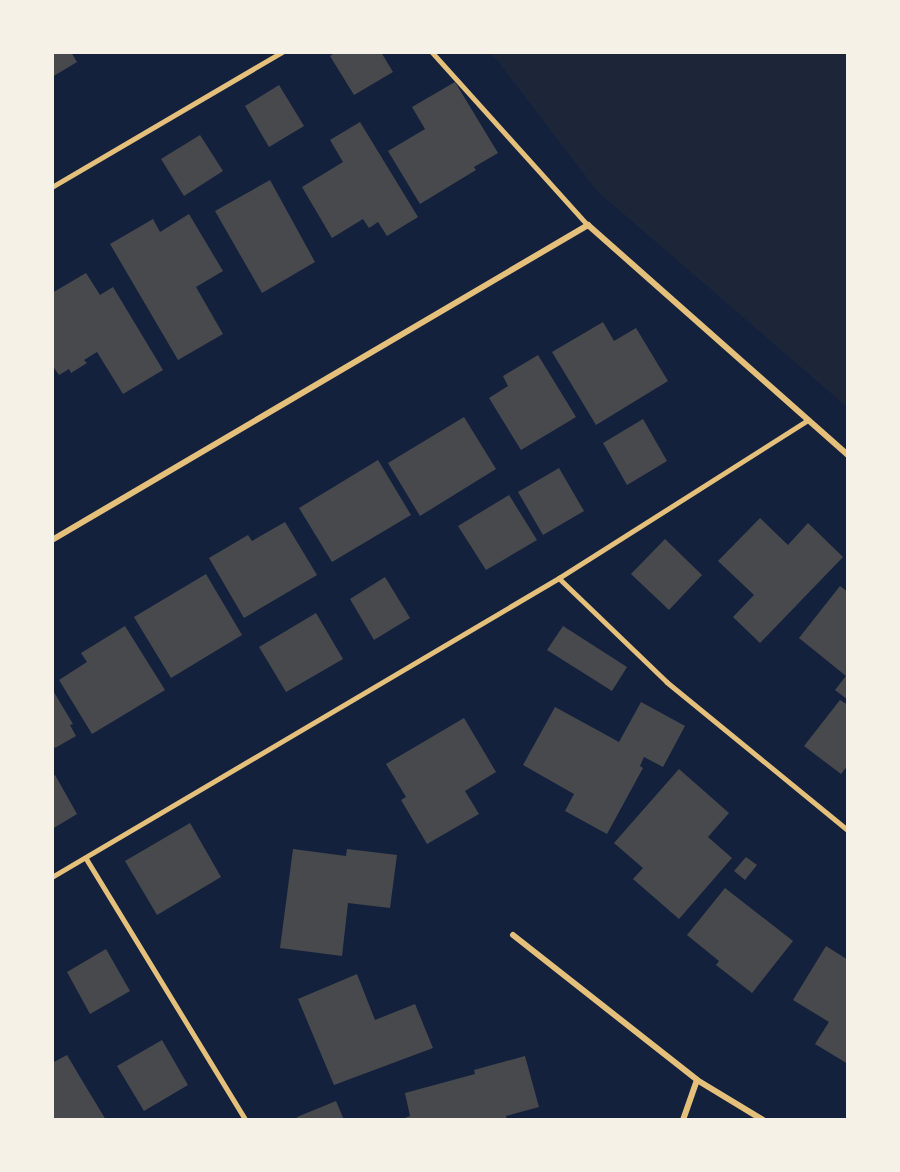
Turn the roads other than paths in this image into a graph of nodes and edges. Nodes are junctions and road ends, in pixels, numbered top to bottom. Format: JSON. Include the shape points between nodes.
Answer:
{"nodes":[{"id":1,"x":282,"y":52,"type":"edge"},
{"id":2,"x":432,"y":52,"type":"edge"},
{"id":3,"x":52,"y":187,"type":"edge"},
{"id":4,"x":588,"y":225,"type":"junction"},
{"id":5,"x":808,"y":420,"type":"junction"},
{"id":6,"x":848,"y":455,"type":"edge"},
{"id":7,"x":52,"y":540,"type":"edge"},
{"id":8,"x":559,"y":578,"type":"junction"},
{"id":9,"x":848,"y":830,"type":"edge"},
{"id":10,"x":86,"y":858,"type":"junction"},
{"id":11,"x":52,"y":877,"type":"edge"},
{"id":12,"x":513,"y":935,"type":"dead end"},
{"id":13,"x":697,"y":1080,"type":"junction"},
{"id":14,"x":246,"y":1119,"type":"edge"},
{"id":15,"x":683,"y":1119,"type":"edge"},
{"id":16,"x":763,"y":1119,"type":"edge"}],
"edges":[{"from":1,"to":3,"type":"lane"},
{"from":2,"to":4,"type":"lane"},
{"from":4,"to":5,"type":"street"},
{"from":4,"to":7,"type":"street"},
{"from":5,"to":6,"type":"street"},
{"from":5,"to":8,"type":"lane"},
{"from":8,"to":9,"type":"lane","via":[[667,682]]},
{"from":8,"to":10,"type":"lane"},
{"from":10,"to":11,"type":"lane"},
{"from":10,"to":14,"type":"lane"},
{"from":12,"to":13,"type":"street"},
{"from":13,"to":15,"type":"street"},
{"from":13,"to":16,"type":"street"}]}
